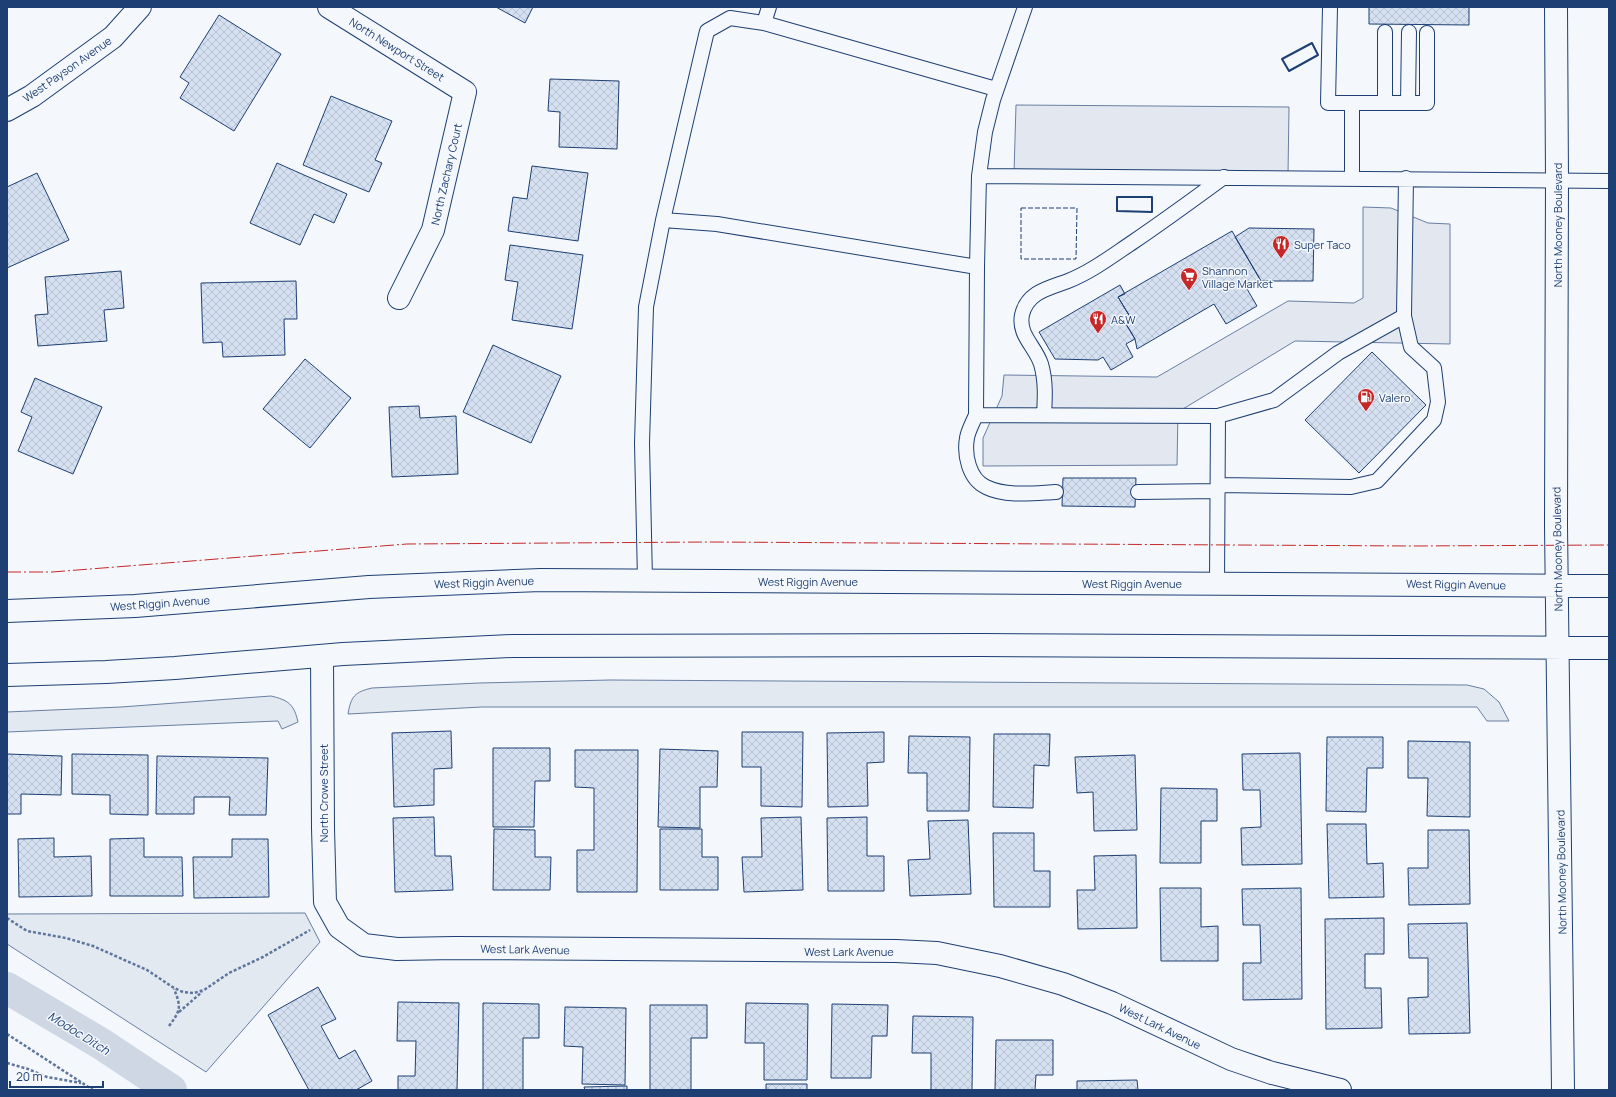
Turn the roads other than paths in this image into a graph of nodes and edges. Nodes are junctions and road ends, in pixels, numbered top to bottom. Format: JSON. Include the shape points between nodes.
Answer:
{"nodes":[{"id":1,"x":140,"y":7,"type":"edge"},
{"id":2,"x":329,"y":7,"type":"edge"},
{"id":3,"x":769,"y":7,"type":"edge"},
{"id":4,"x":1024,"y":7,"type":"edge"},
{"id":5,"x":1330,"y":7,"type":"edge"},
{"id":6,"x":1556,"y":7,"type":"edge"},
{"id":7,"x":764,"y":23,"type":"junction"},
{"id":8,"x":1385,"y":32,"type":"dead end"},
{"id":9,"x":1409,"y":32,"type":"dead end"},
{"id":10,"x":1427,"y":33,"type":"dead end"},
{"id":11,"x":996,"y":89,"type":"junction"},
{"id":12,"x":465,"y":92,"type":"joint"},
{"id":13,"x":1352,"y":103,"type":"junction"},
{"id":14,"x":1385,"y":103,"type":"junction"},
{"id":15,"x":1408,"y":103,"type":"junction"},
{"id":16,"x":7,"y":110,"type":"edge"},
{"id":17,"x":979,"y":176,"type":"junction"},
{"id":18,"x":1224,"y":177,"type":"junction"},
{"id":19,"x":1352,"y":178,"type":"junction"},
{"id":20,"x":1406,"y":178,"type":"junction"},
{"id":21,"x":1557,"y":180,"type":"junction"},
{"id":22,"x":1609,"y":181,"type":"edge"},
{"id":23,"x":664,"y":220,"type":"junction"},
{"id":24,"x":977,"y":267,"type":"junction"},
{"id":25,"x":399,"y":298,"type":"dead end"},
{"id":26,"x":1404,"y":316,"type":"junction"},
{"id":27,"x":976,"y":415,"type":"junction"},
{"id":28,"x":1044,"y":415,"type":"junction"},
{"id":29,"x":1218,"y":416,"type":"junction"},
{"id":30,"x":1218,"y":488,"type":"junction"},
{"id":31,"x":1056,"y":492,"type":"dead end"},
{"id":32,"x":1138,"y":492,"type":"dead end"},
{"id":33,"x":645,"y":580,"type":"junction"},
{"id":34,"x":1217,"y":583,"type":"junction"},
{"id":35,"x":1557,"y":586,"type":"junction"},
{"id":36,"x":1609,"y":586,"type":"edge"},
{"id":37,"x":7,"y":611,"type":"edge"},
{"id":38,"x":1558,"y":648,"type":"junction"},
{"id":39,"x":1609,"y":648,"type":"edge"},
{"id":40,"x":322,"y":656,"type":"junction"},
{"id":41,"x":7,"y":675,"type":"edge"},
{"id":42,"x":336,"y":923,"type":"joint"},
{"id":43,"x":1340,"y":1090,"type":"edge"},
{"id":44,"x":1563,"y":1090,"type":"edge"}],
"edges":[{"from":1,"to":16,"type":"main road","name":"West Payson Avenue","via":[[113,36],[32,96]]},
{"from":2,"to":12,"type":"main road","name":"North Newport Street"},
{"from":3,"to":7,"type":"lane"},
{"from":4,"to":11,"type":"lane"},
{"from":5,"to":13,"type":"lane","via":[[1328,103]]},
{"from":6,"to":21,"type":"main road","name":"North Mooney Boulevard"},
{"from":7,"to":11,"type":"lane"},
{"from":7,"to":23,"type":"lane","via":[[730,18],[707,31]]},
{"from":8,"to":14,"type":"lane"},
{"from":9,"to":15,"type":"lane"},
{"from":10,"to":15,"type":"lane","via":[[1427,103]]},
{"from":11,"to":17,"type":"lane","via":[[985,132]]},
{"from":12,"to":25,"type":"main road","name":"North Zachary Court","via":[[433,230]]},
{"from":13,"to":14,"type":"lane"},
{"from":13,"to":19,"type":"lane"},
{"from":14,"to":15,"type":"lane"},
{"from":17,"to":18,"type":"lane"},
{"from":17,"to":24,"type":"lane"},
{"from":18,"to":19,"type":"lane"},
{"from":18,"to":28,"type":"lane","via":[[1115,254],[1074,278],[1038,292],[1028,300],[1022,314],[1021,325],[1025,338],[1040,362],[1045,391]]},
{"from":19,"to":20,"type":"lane"},
{"from":20,"to":21,"type":"lane"},
{"from":20,"to":26,"type":"lane"},
{"from":21,"to":22,"type":"lane"},
{"from":21,"to":35,"type":"main road","name":"North Mooney Boulevard"},
{"from":23,"to":24,"type":"lane","via":[[717,224]]},
{"from":23,"to":33,"type":"lane","via":[[646,307],[642,443]]},
{"from":24,"to":27,"type":"lane"},
{"from":26,"to":29,"type":"lane","via":[[1338,353],[1274,400]]},
{"from":26,"to":30,"type":"lane","via":[[1411,347],[1434,368],[1438,402],[1434,420],[1377,481],[1351,487]]},
{"from":27,"to":28,"type":"lane"},
{"from":27,"to":31,"type":"lane","via":[[967,437],[966,455],[976,479],[985,487],[1002,492]]},
{"from":28,"to":29,"type":"lane"},
{"from":29,"to":30,"type":"lane"},
{"from":30,"to":32,"type":"lane"},
{"from":30,"to":34,"type":"lane"},
{"from":33,"to":34,"type":"main road","name":"West Riggin Avenue"},
{"from":33,"to":37,"type":"main road","name":"West Riggin Avenue","via":[[440,583],[135,606]]},
{"from":34,"to":35,"type":"main road","name":"West Riggin Avenue"},
{"from":35,"to":36,"type":"main road","name":"West Riggin Avenue"},
{"from":35,"to":38,"type":"main road","name":"North Mooney Boulevard"},
{"from":38,"to":39,"type":"main road"},
{"from":38,"to":40,"type":"main road","via":[[545,646],[410,650]]},
{"from":38,"to":44,"type":"main road","name":"North Mooney Boulevard"},
{"from":40,"to":41,"type":"main road","via":[[175,668]]},
{"from":40,"to":42,"type":"main road","name":"North Crowe Street","via":[[322,828],[325,902]]},
{"from":42,"to":43,"type":"main road","name":"West Lark Avenue","via":[[364,945],[397,949],[896,951],[937,954],[1000,966],[1063,984],[1112,1003],[1231,1059],[1272,1073]]}]}
